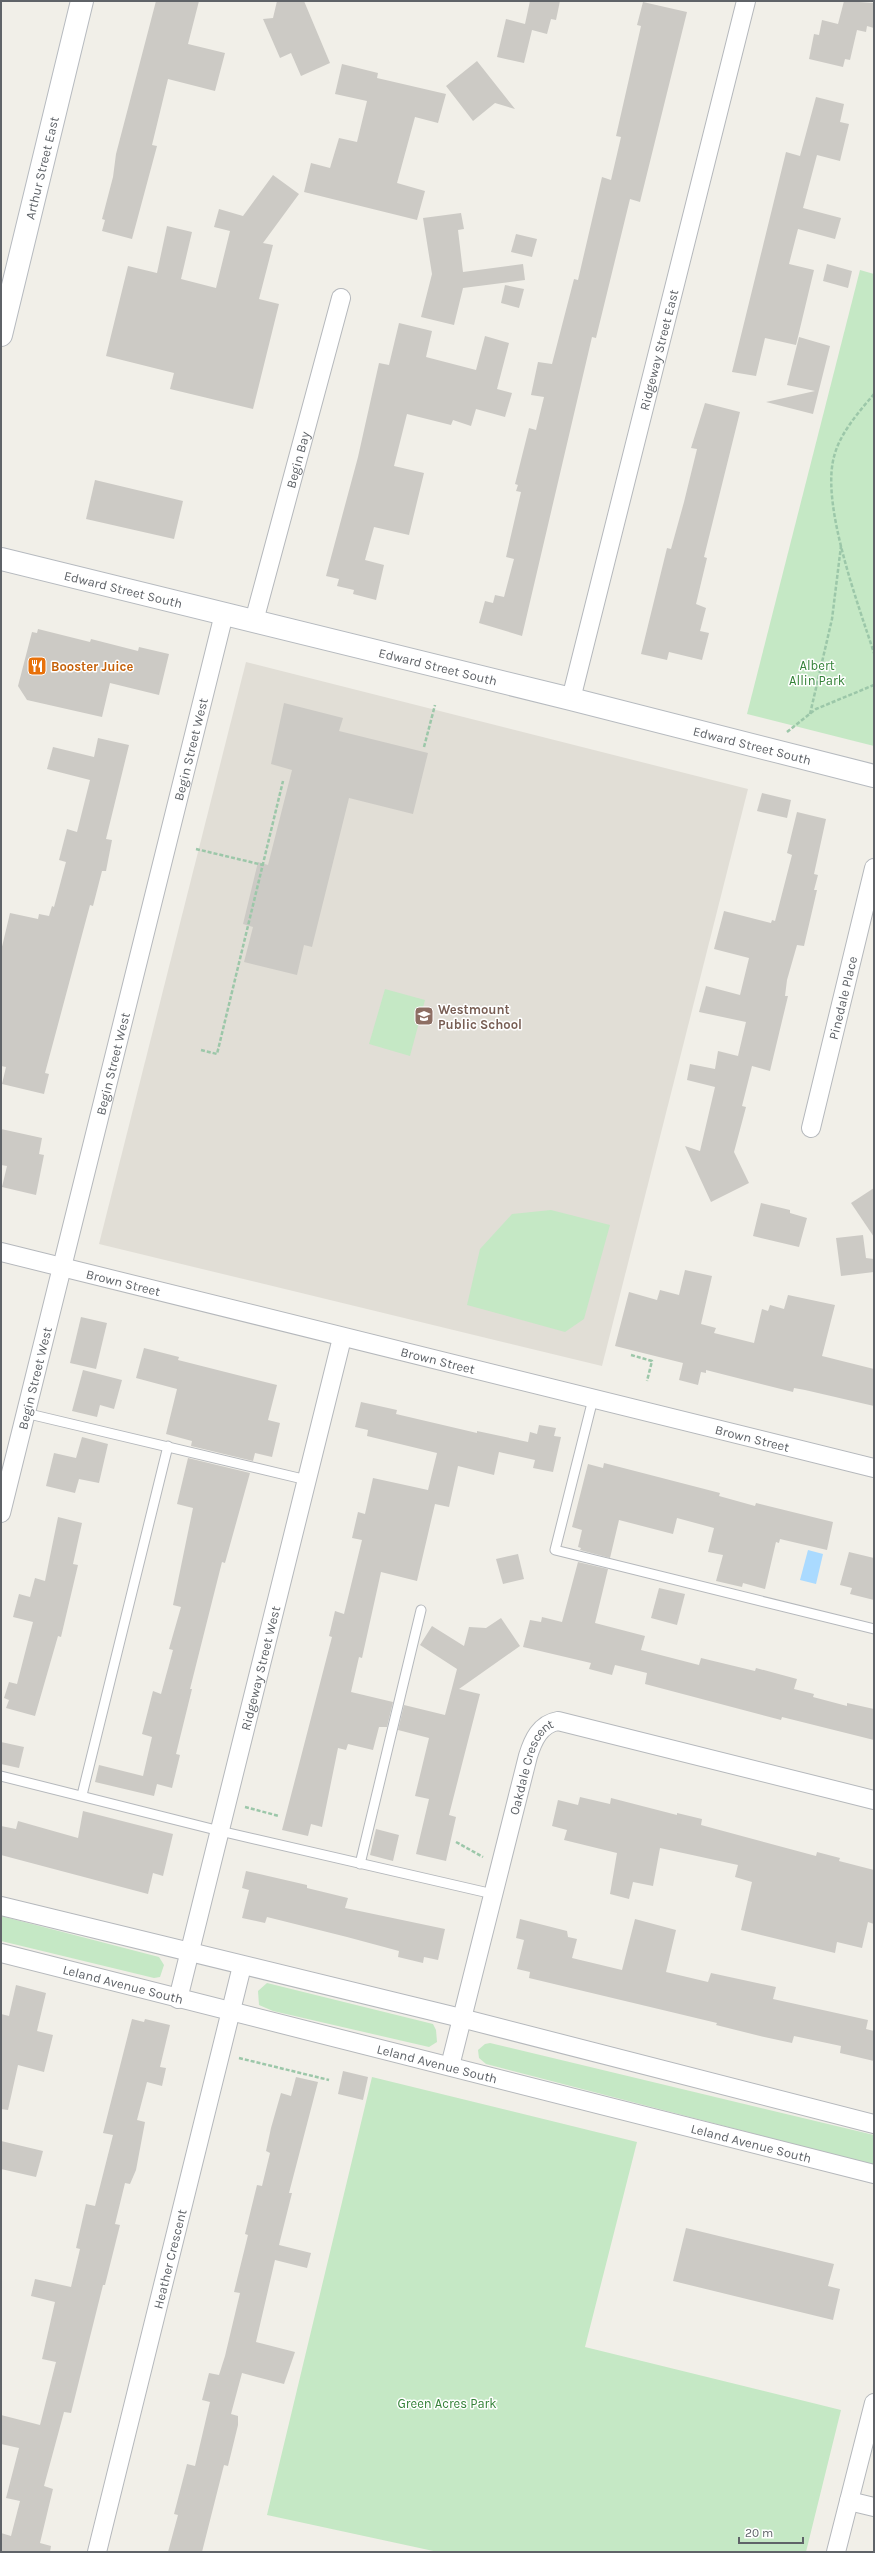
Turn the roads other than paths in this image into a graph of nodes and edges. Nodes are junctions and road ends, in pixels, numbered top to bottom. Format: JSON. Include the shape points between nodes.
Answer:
{"nodes":[{"id":1,"x":82,"y":1,"type":"edge"},
{"id":2,"x":746,"y":1,"type":"edge"},
{"id":3,"x":341,"y":298,"type":"dead end"},
{"id":4,"x":1,"y":335,"type":"edge"},
{"id":5,"x":1,"y":559,"type":"edge"},
{"id":6,"x":224,"y":614,"type":"junction"},
{"id":7,"x":254,"y":621,"type":"junction"},
{"id":8,"x":571,"y":699,"type":"junction"},
{"id":9,"x":874,"y":776,"type":"edge"},
{"id":10,"x":874,"y":868,"type":"edge"},
{"id":11,"x":811,"y":1128,"type":"dead end"},
{"id":12,"x":1,"y":1252,"type":"edge"},
{"id":13,"x":62,"y":1267,"type":"junction"},
{"id":14,"x":342,"y":1338,"type":"junction"},
{"id":15,"x":593,"y":1399,"type":"junction"},
{"id":16,"x":26,"y":1413,"type":"junction"},
{"id":17,"x":168,"y":1446,"type":"junction"},
{"id":18,"x":874,"y":1468,"type":"edge"},
{"id":19,"x":307,"y":1480,"type":"junction"},
{"id":20,"x":1,"y":1513,"type":"edge"},
{"id":21,"x":421,"y":1610,"type":"dead end"},
{"id":22,"x":874,"y":1629,"type":"edge"},
{"id":23,"x":1,"y":1776,"type":"edge"},
{"id":24,"x":82,"y":1795,"type":"junction"},
{"id":25,"x":874,"y":1800,"type":"edge"},
{"id":26,"x":220,"y":1831,"type":"junction"},
{"id":27,"x":360,"y":1864,"type":"junction"},
{"id":28,"x":493,"y":1894,"type":"junction"},
{"id":29,"x":1,"y":1906,"type":"edge"},
{"id":30,"x":1,"y":1953,"type":"edge"},
{"id":31,"x":190,"y":1953,"type":"junction"},
{"id":32,"x":242,"y":1966,"type":"junction"},
{"id":33,"x":178,"y":1999,"type":"junction"},
{"id":34,"x":231,"y":2013,"type":"junction"},
{"id":35,"x":461,"y":2018,"type":"junction"},
{"id":36,"x":450,"y":2066,"type":"junction"},
{"id":37,"x":874,"y":2124,"type":"edge"},
{"id":38,"x":874,"y":2174,"type":"edge"},
{"id":39,"x":874,"y":2403,"type":"edge"},
{"id":40,"x":849,"y":2501,"type":"junction"},
{"id":41,"x":874,"y":2507,"type":"edge"},
{"id":42,"x":97,"y":2552,"type":"edge"},
{"id":43,"x":836,"y":2552,"type":"edge"}],
"edges":[{"from":1,"to":4,"type":"main road","name":"Arthur Street East"},
{"from":2,"to":8,"type":"street","name":"Ridgeway Street East"},
{"from":3,"to":7,"type":"street","name":"Begin Bay"},
{"from":5,"to":6,"type":"main road","name":"Edward Street South"},
{"from":6,"to":7,"type":"main road","name":"Edward Street South"},
{"from":6,"to":13,"type":"street","name":"Begin Street West"},
{"from":7,"to":8,"type":"main road","name":"Edward Street South"},
{"from":8,"to":9,"type":"main road","name":"Edward Street South"},
{"from":10,"to":11,"type":"street","name":"Pinedale Place"},
{"from":12,"to":13,"type":"street","name":"Brown Street"},
{"from":13,"to":14,"type":"street","name":"Brown Street"},
{"from":13,"to":16,"type":"street","name":"Begin Street West"},
{"from":14,"to":15,"type":"street","name":"Brown Street"},
{"from":14,"to":19,"type":"street","name":"Ridgeway Street West"},
{"from":15,"to":18,"type":"street","name":"Brown Street"},
{"from":15,"to":22,"type":"lane","via":[[555,1550]]},
{"from":16,"to":17,"type":"lane"},
{"from":16,"to":20,"type":"street","name":"Begin Street West"},
{"from":17,"to":19,"type":"lane"},
{"from":17,"to":24,"type":"lane"},
{"from":19,"to":26,"type":"street","name":"Ridgeway Street West"},
{"from":21,"to":27,"type":"lane"},
{"from":23,"to":24,"type":"lane"},
{"from":24,"to":26,"type":"lane"},
{"from":25,"to":28,"type":"street","name":"Oakdale Crescent","via":[[558,1721],[549,1723],[534,1737]]},
{"from":26,"to":27,"type":"lane"},
{"from":26,"to":31,"type":"street","name":"Ridgeway Street West"},
{"from":27,"to":28,"type":"lane"},
{"from":28,"to":35,"type":"street","name":"Oakdale Crescent"},
{"from":29,"to":31,"type":"street"},
{"from":30,"to":33,"type":"street","name":"Leland Avenue South"},
{"from":31,"to":32,"type":"street"},
{"from":31,"to":33,"type":"street","name":"Ridgeway Street West"},
{"from":32,"to":34,"type":"street","name":"Heather Crescent"},
{"from":32,"to":35,"type":"street"},
{"from":33,"to":34,"type":"street","name":"Leland Avenue South"},
{"from":34,"to":36,"type":"street","name":"Leland Avenue South"},
{"from":34,"to":42,"type":"street","name":"Heather Crescent"},
{"from":35,"to":36,"type":"street","name":"Oakdale Crescent"},
{"from":35,"to":37,"type":"street"},
{"from":36,"to":38,"type":"street","name":"Leland Avenue South"},
{"from":39,"to":40,"type":"street"},
{"from":40,"to":41,"type":"street"},
{"from":40,"to":43,"type":"street"}]}
